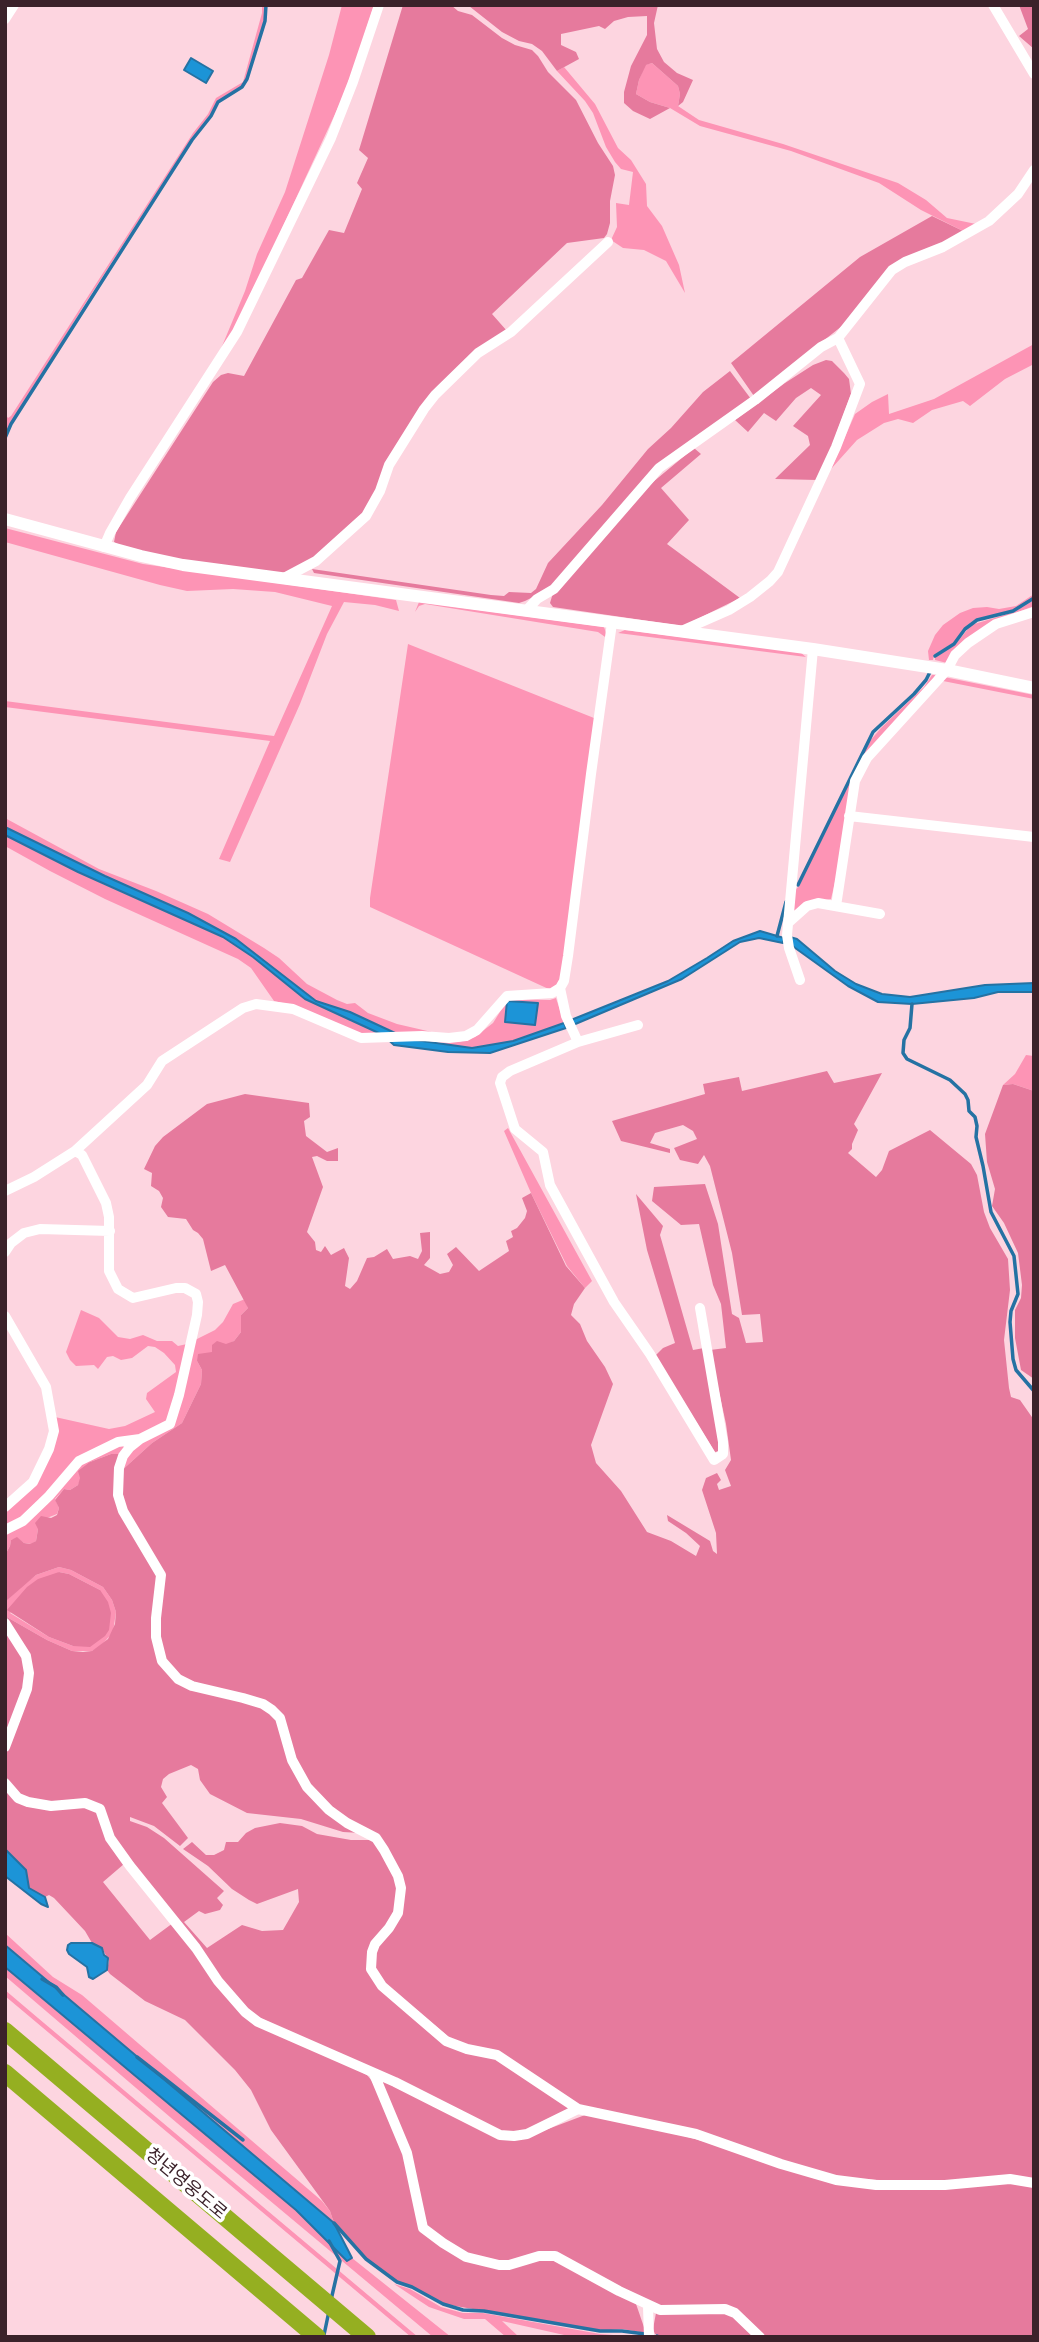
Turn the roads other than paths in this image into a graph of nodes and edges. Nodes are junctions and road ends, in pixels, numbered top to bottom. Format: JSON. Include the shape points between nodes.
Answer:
{"nodes":[{"id":1,"x":14,"y":5,"type":"edge"},
{"id":2,"x":379,"y":5,"type":"edge"},
{"id":3,"x":993,"y":5,"type":"edge"},
{"id":4,"x":5,"y":19,"type":"edge"},
{"id":5,"x":1034,"y":74,"type":"edge"},
{"id":6,"x":1034,"y":170,"type":"edge"},
{"id":7,"x":608,"y":242,"type":"dead end"},
{"id":8,"x":838,"y":338,"type":"junction"},
{"id":9,"x":5,"y":520,"type":"edge"},
{"id":10,"x":104,"y":547,"type":"junction"},
{"id":11,"x":283,"y":579,"type":"junction"},
{"id":12,"x":526,"y":611,"type":"junction"},
{"id":13,"x":1034,"y":612,"type":"edge"},
{"id":14,"x":612,"y":623,"type":"junction"},
{"id":15,"x":679,"y":632,"type":"junction"},
{"id":16,"x":813,"y":649,"type":"junction"},
{"id":17,"x":947,"y":670,"type":"junction"},
{"id":18,"x":1034,"y":688,"type":"edge"},
{"id":19,"x":849,"y":816,"type":"junction"},
{"id":20,"x":1034,"y":837,"type":"edge"},
{"id":21,"x":836,"y":906,"type":"junction"},
{"id":22,"x":880,"y":914,"type":"dead end"},
{"id":23,"x":788,"y":923,"type":"junction"},
{"id":24,"x":800,"y":980,"type":"dead end"},
{"id":25,"x":561,"y":988,"type":"junction"},
{"id":26,"x":638,"y":1025,"type":"dead end"},
{"id":27,"x":575,"y":1038,"type":"junction"},
{"id":28,"x":75,"y":1151,"type":"junction"},
{"id":29,"x":5,"y":1191,"type":"edge"},
{"id":30,"x":110,"y":1231,"type":"junction"},
{"id":31,"x":5,"y":1252,"type":"edge"},
{"id":32,"x":699,"y":1308,"type":"dead end"},
{"id":33,"x":5,"y":1316,"type":"edge"},
{"id":34,"x":140,"y":1439,"type":"junction"},
{"id":35,"x":5,"y":1507,"type":"edge"},
{"id":36,"x":5,"y":1530,"type":"edge"},
{"id":37,"x":5,"y":1623,"type":"edge"},
{"id":38,"x":5,"y":1747,"type":"edge"},
{"id":39,"x":5,"y":1783,"type":"edge"},
{"id":40,"x":5,"y":2031,"type":"edge"},
{"id":41,"x":5,"y":2073,"type":"edge"},
{"id":42,"x":374,"y":2074,"type":"junction"},
{"id":43,"x":578,"y":2109,"type":"junction"},
{"id":44,"x":1034,"y":2183,"type":"edge"},
{"id":45,"x":648,"y":2306,"type":"junction"},
{"id":46,"x":315,"y":2335,"type":"edge"},
{"id":47,"x":367,"y":2337,"type":"edge"},
{"id":48,"x":649,"y":2337,"type":"edge"},
{"id":49,"x":760,"y":2337,"type":"edge"}],
"edges":[{"from":1,"to":4,"type":"street"},
{"from":2,"to":10,"type":"street","via":[[331,138],[237,332],[130,498]]},
{"from":3,"to":5,"type":"street"},
{"from":6,"to":8,"type":"street","via":[[1018,194],[989,221],[892,270]]},
{"from":7,"to":11,"type":"street","via":[[435,395],[389,465],[366,516],[316,561]]},
{"from":8,"to":12,"type":"street","via":[[659,468],[554,589]]},
{"from":8,"to":15,"type":"street","via":[[859,384],[836,447],[778,572],[729,610]]},
{"from":9,"to":10,"type":"street"},
{"from":10,"to":11,"type":"street","via":[[164,562]]},
{"from":11,"to":12,"type":"street"},
{"from":12,"to":14,"type":"street"},
{"from":13,"to":17,"type":"street","via":[[982,633],[955,655]]},
{"from":14,"to":15,"type":"street"},
{"from":14,"to":25,"type":"street"},
{"from":15,"to":16,"type":"street"},
{"from":16,"to":17,"type":"street"},
{"from":16,"to":23,"type":"street"},
{"from":17,"to":18,"type":"street"},
{"from":17,"to":19,"type":"street","via":[[867,758],[855,781]]},
{"from":19,"to":20,"type":"street"},
{"from":19,"to":21,"type":"street"},
{"from":21,"to":22,"type":"street"},
{"from":21,"to":23,"type":"street","via":[[807,906]]},
{"from":23,"to":24,"type":"street","via":[[789,948]]},
{"from":25,"to":27,"type":"street"},
{"from":25,"to":28,"type":"street","via":[[552,993],[507,996],[477,1030],[449,1038],[361,1038],[293,1009],[256,1004],[243,1008],[162,1060],[146,1085]]},
{"from":26,"to":27,"type":"street"},
{"from":27,"to":32,"type":"street","via":[[502,1077],[515,1129],[543,1152],[550,1185],[614,1302],[714,1460],[723,1454],[723,1442]]},
{"from":28,"to":29,"type":"street"},
{"from":28,"to":30,"type":"street","via":[[82,1155],[106,1203]]},
{"from":30,"to":31,"type":"street","via":[[40,1229],[24,1233]]},
{"from":30,"to":34,"type":"street","via":[[109,1271],[118,1289],[133,1298],[186,1287],[198,1302],[170,1424]]},
{"from":33,"to":35,"type":"street","via":[[46,1387],[54,1431],[33,1482]]},
{"from":34,"to":36,"type":"street","via":[[109,1446],[79,1461],[23,1521]]},
{"from":34,"to":43,"type":"street","via":[[118,1468],[118,1494],[123,1511],[161,1575],[156,1637],[162,1661],[178,1679],[192,1686],[272,1710],[280,1718],[292,1760],[307,1787],[329,1810],[376,1838],[398,1876],[400,1901],[395,1921],[372,1952],[371,1969],[382,1986],[446,2041],[496,2055]]},
{"from":37,"to":38,"type":"street","via":[[26,1656],[29,1673]]},
{"from":39,"to":42,"type":"street","via":[[28,1802],[51,1806],[85,1803],[100,1809],[110,1838],[245,2012]]},
{"from":40,"to":47,"type":"highway","name":"청년영웅도로"},
{"from":41,"to":46,"type":"highway","name":"청년영웅도로"},
{"from":42,"to":43,"type":"street","via":[[500,2135],[527,2134]]},
{"from":42,"to":45,"type":"street","via":[[407,2153],[423,2228],[430,2234],[466,2257],[499,2265],[555,2256]]},
{"from":43,"to":44,"type":"street","via":[[695,2134],[836,2180],[876,2185],[1010,2179]]},
{"from":45,"to":48,"type":"street"},
{"from":45,"to":49,"type":"street","via":[[660,2310],[725,2309]]}]}
